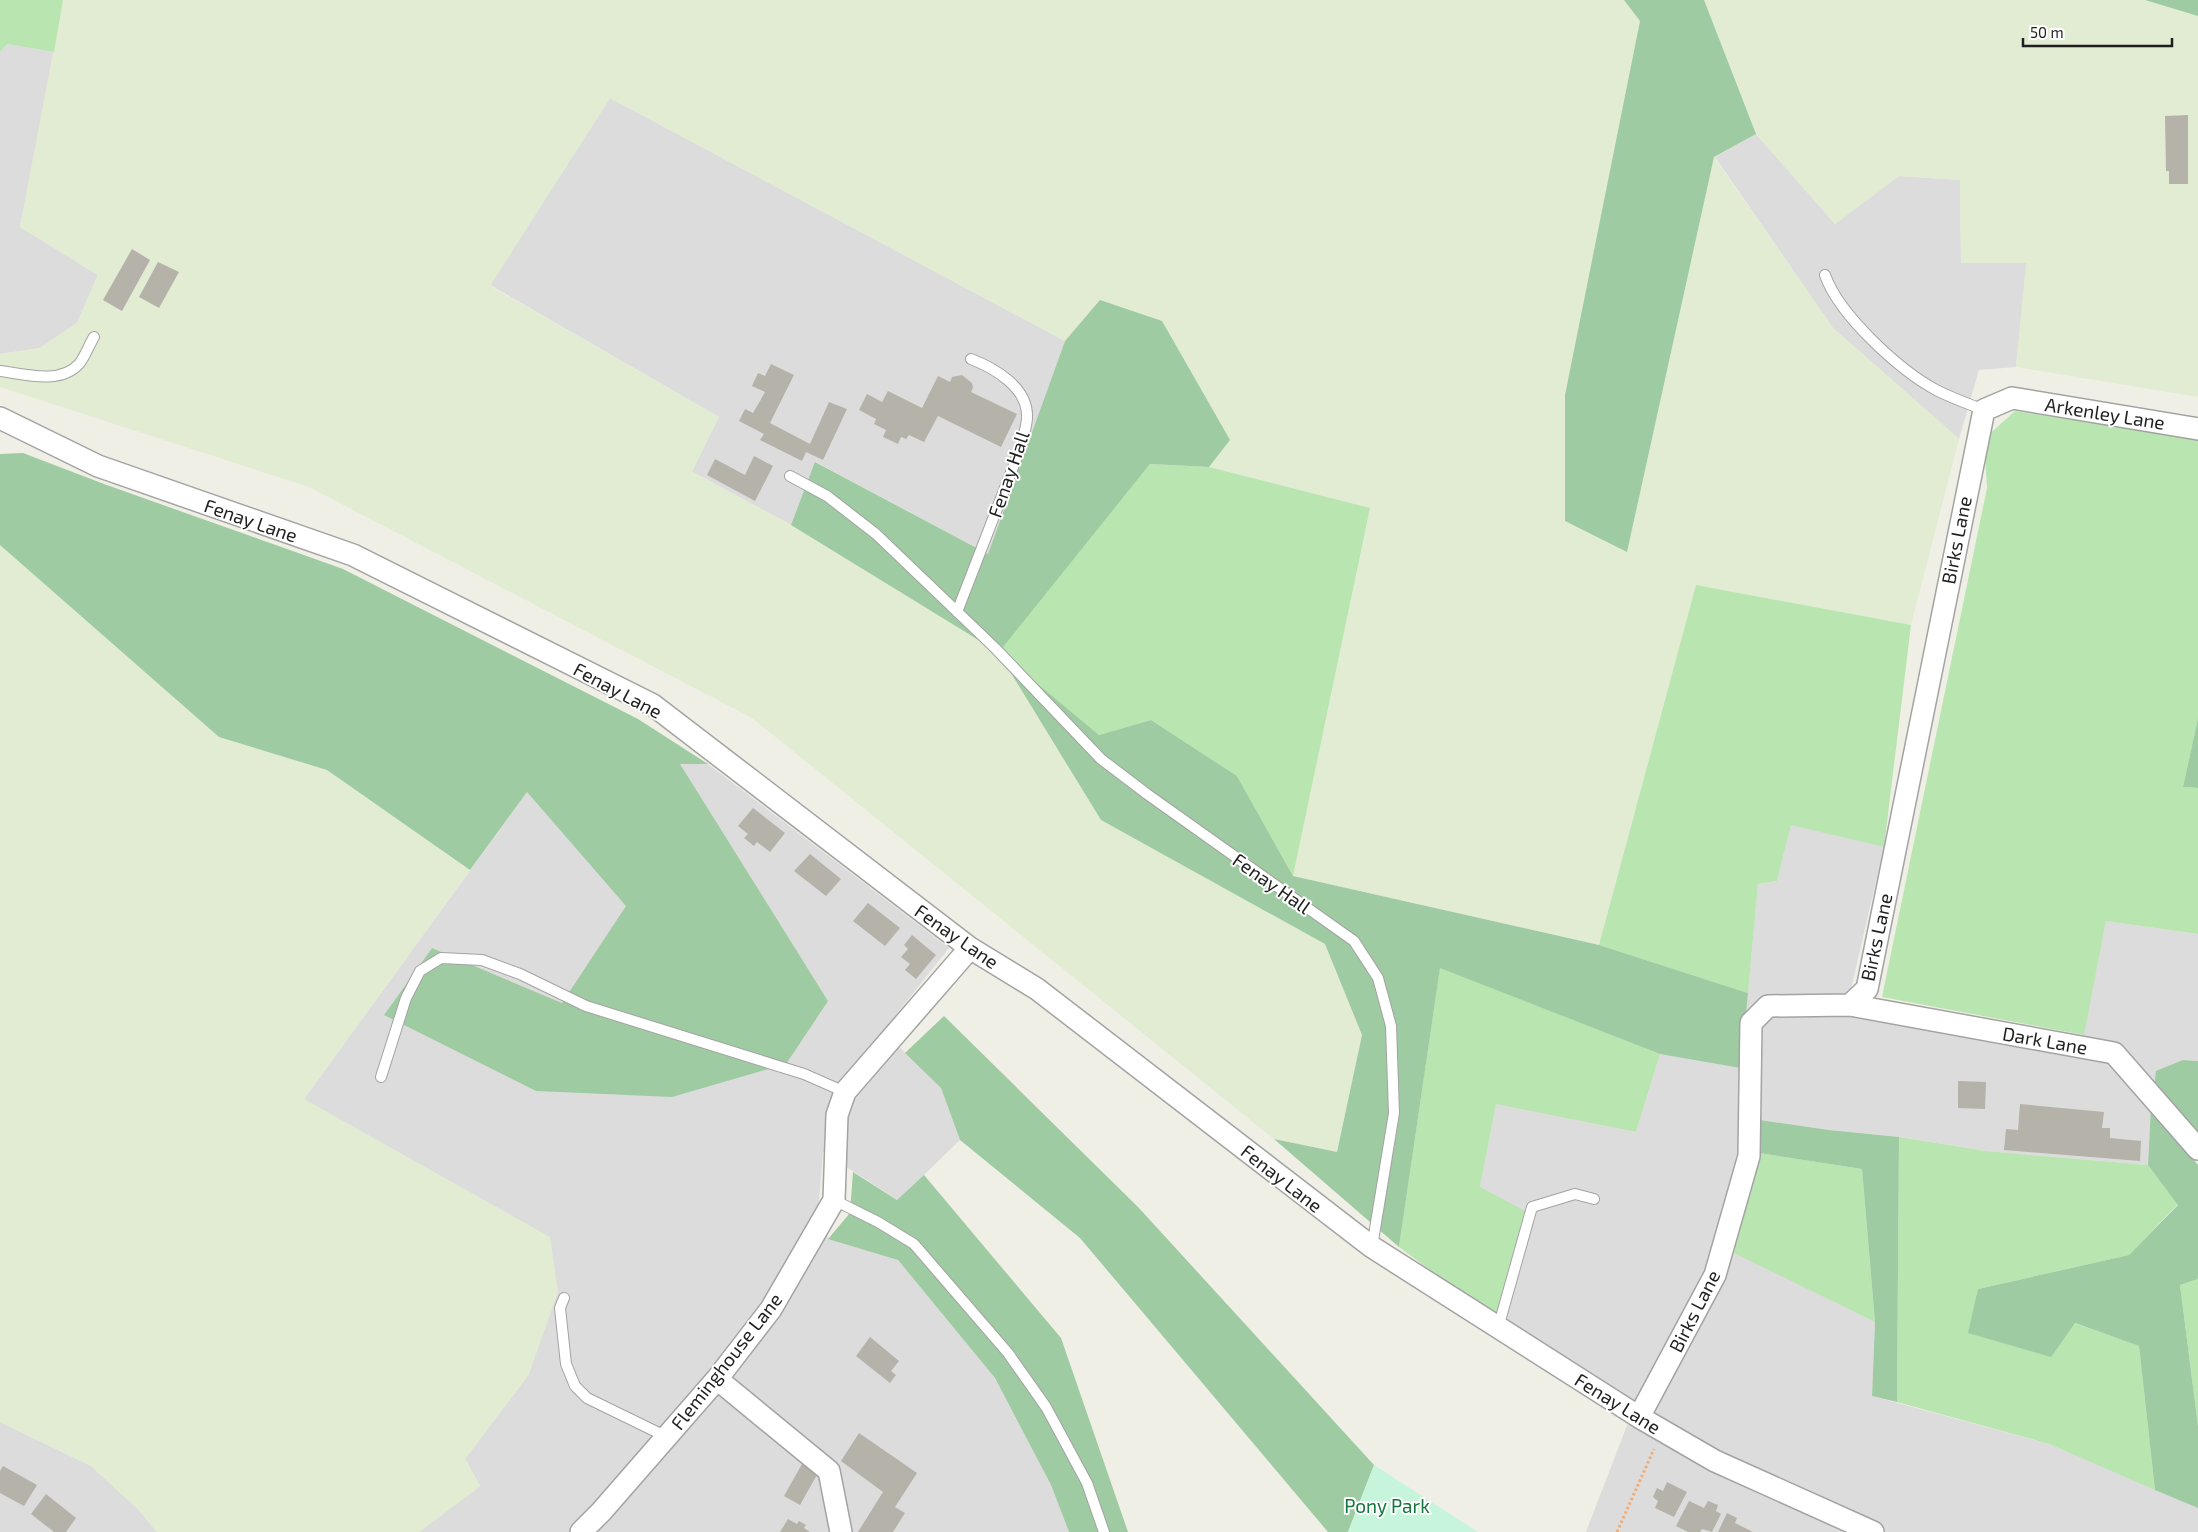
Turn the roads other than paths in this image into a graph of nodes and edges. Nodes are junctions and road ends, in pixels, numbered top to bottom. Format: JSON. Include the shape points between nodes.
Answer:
{"nodes":[{"id":1,"x":1825,"y":275,"type":"dead end"},
{"id":2,"x":94,"y":337,"type":"dead end"},
{"id":3,"x":971,"y":359,"type":"dead end"},
{"id":4,"x":0,"y":371,"type":"edge"},
{"id":5,"x":1984,"y":410,"type":"junction"},
{"id":6,"x":0,"y":418,"type":"edge"},
{"id":7,"x":2198,"y":429,"type":"edge"},
{"id":8,"x":790,"y":476,"type":"dead end"},
{"id":9,"x":957,"y":612,"type":"junction"},
{"id":10,"x":970,"y":948,"type":"junction"},
{"id":11,"x":1850,"y":1005,"type":"junction"},
{"id":12,"x":382,"y":1077,"type":"dead end"},
{"id":13,"x":844,"y":1092,"type":"junction"},
{"id":14,"x":2198,"y":1149,"type":"edge"},
{"id":15,"x":1594,"y":1199,"type":"dead end"},
{"id":16,"x":834,"y":1200,"type":"junction"},
{"id":17,"x":1372,"y":1247,"type":"junction"},
{"id":18,"x":564,"y":1298,"type":"dead end"},
{"id":19,"x":1498,"y":1328,"type":"junction"},
{"id":20,"x":717,"y":1379,"type":"junction"},
{"id":21,"x":1639,"y":1417,"type":"junction"},
{"id":22,"x":667,"y":1437,"type":"junction"},
{"id":23,"x":582,"y":1532,"type":"edge"},
{"id":24,"x":841,"y":1532,"type":"edge"},
{"id":25,"x":1104,"y":1532,"type":"edge"},
{"id":26,"x":1873,"y":1532,"type":"edge"}],
"edges":[{"from":1,"to":5,"type":"lane","via":[[1848,314],[1895,362],[1937,390]]},
{"from":2,"to":4,"type":"lane","via":[[79,364],[70,371],[49,377]]},
{"from":3,"to":9,"type":"lane","name":"Fenay Hall","via":[[1004,375],[1023,400],[1027,416],[1022,444]]},
{"from":5,"to":7,"type":"street","name":"Arkenley Lane","via":[[2012,398]]},
{"from":5,"to":11,"type":"street","name":"Birks Lane","via":[[1867,989]]},
{"from":6,"to":10,"type":"street","name":"Fenay Lane","via":[[98,466],[353,555],[653,706]]},
{"from":8,"to":9,"type":"lane","name":"Fenay Hall","via":[[827,496],[876,534]]},
{"from":9,"to":17,"type":"lane","name":"Fenay Hall","via":[[1101,759],[1354,941],[1378,978],[1391,1026],[1394,1113]]},
{"from":10,"to":13,"type":"street","name":"Fleminghouse Lane"},
{"from":10,"to":17,"type":"street","name":"Fenay Lane","via":[[1037,989]]},
{"from":11,"to":14,"type":"street","name":"Dark Lane","via":[[2114,1052]]},
{"from":11,"to":21,"type":"street","name":"Birks Lane","via":[[1768,1006],[1751,1023],[1749,1156],[1715,1275]]},
{"from":12,"to":13,"type":"lane","via":[[406,998],[420,971],[441,958],[482,960],[520,974],[586,1006],[804,1074]]},
{"from":13,"to":16,"type":"street","name":"Fleminghouse Lane","via":[[837,1115]]},
{"from":15,"to":19,"type":"lane","via":[[1575,1194],[1532,1207]]},
{"from":16,"to":20,"type":"street","name":"Fleminghouse Lane","via":[[771,1309]]},
{"from":16,"to":25,"type":"lane","via":[[914,1244],[1008,1353],[1046,1408],[1082,1475]]},
{"from":17,"to":19,"type":"street","name":"Fenay Lane"},
{"from":18,"to":22,"type":"lane","via":[[560,1308],[566,1364],[576,1386],[588,1398]]},
{"from":19,"to":21,"type":"street","name":"Fenay Lane"},
{"from":20,"to":22,"type":"street","name":"Fleminghouse Lane"},
{"from":20,"to":24,"type":"street","via":[[828,1471]]},
{"from":21,"to":26,"type":"street","name":"Fenay Lane","via":[[1715,1462]]},
{"from":22,"to":23,"type":"street","name":"Fleminghouse Lane"}]}
